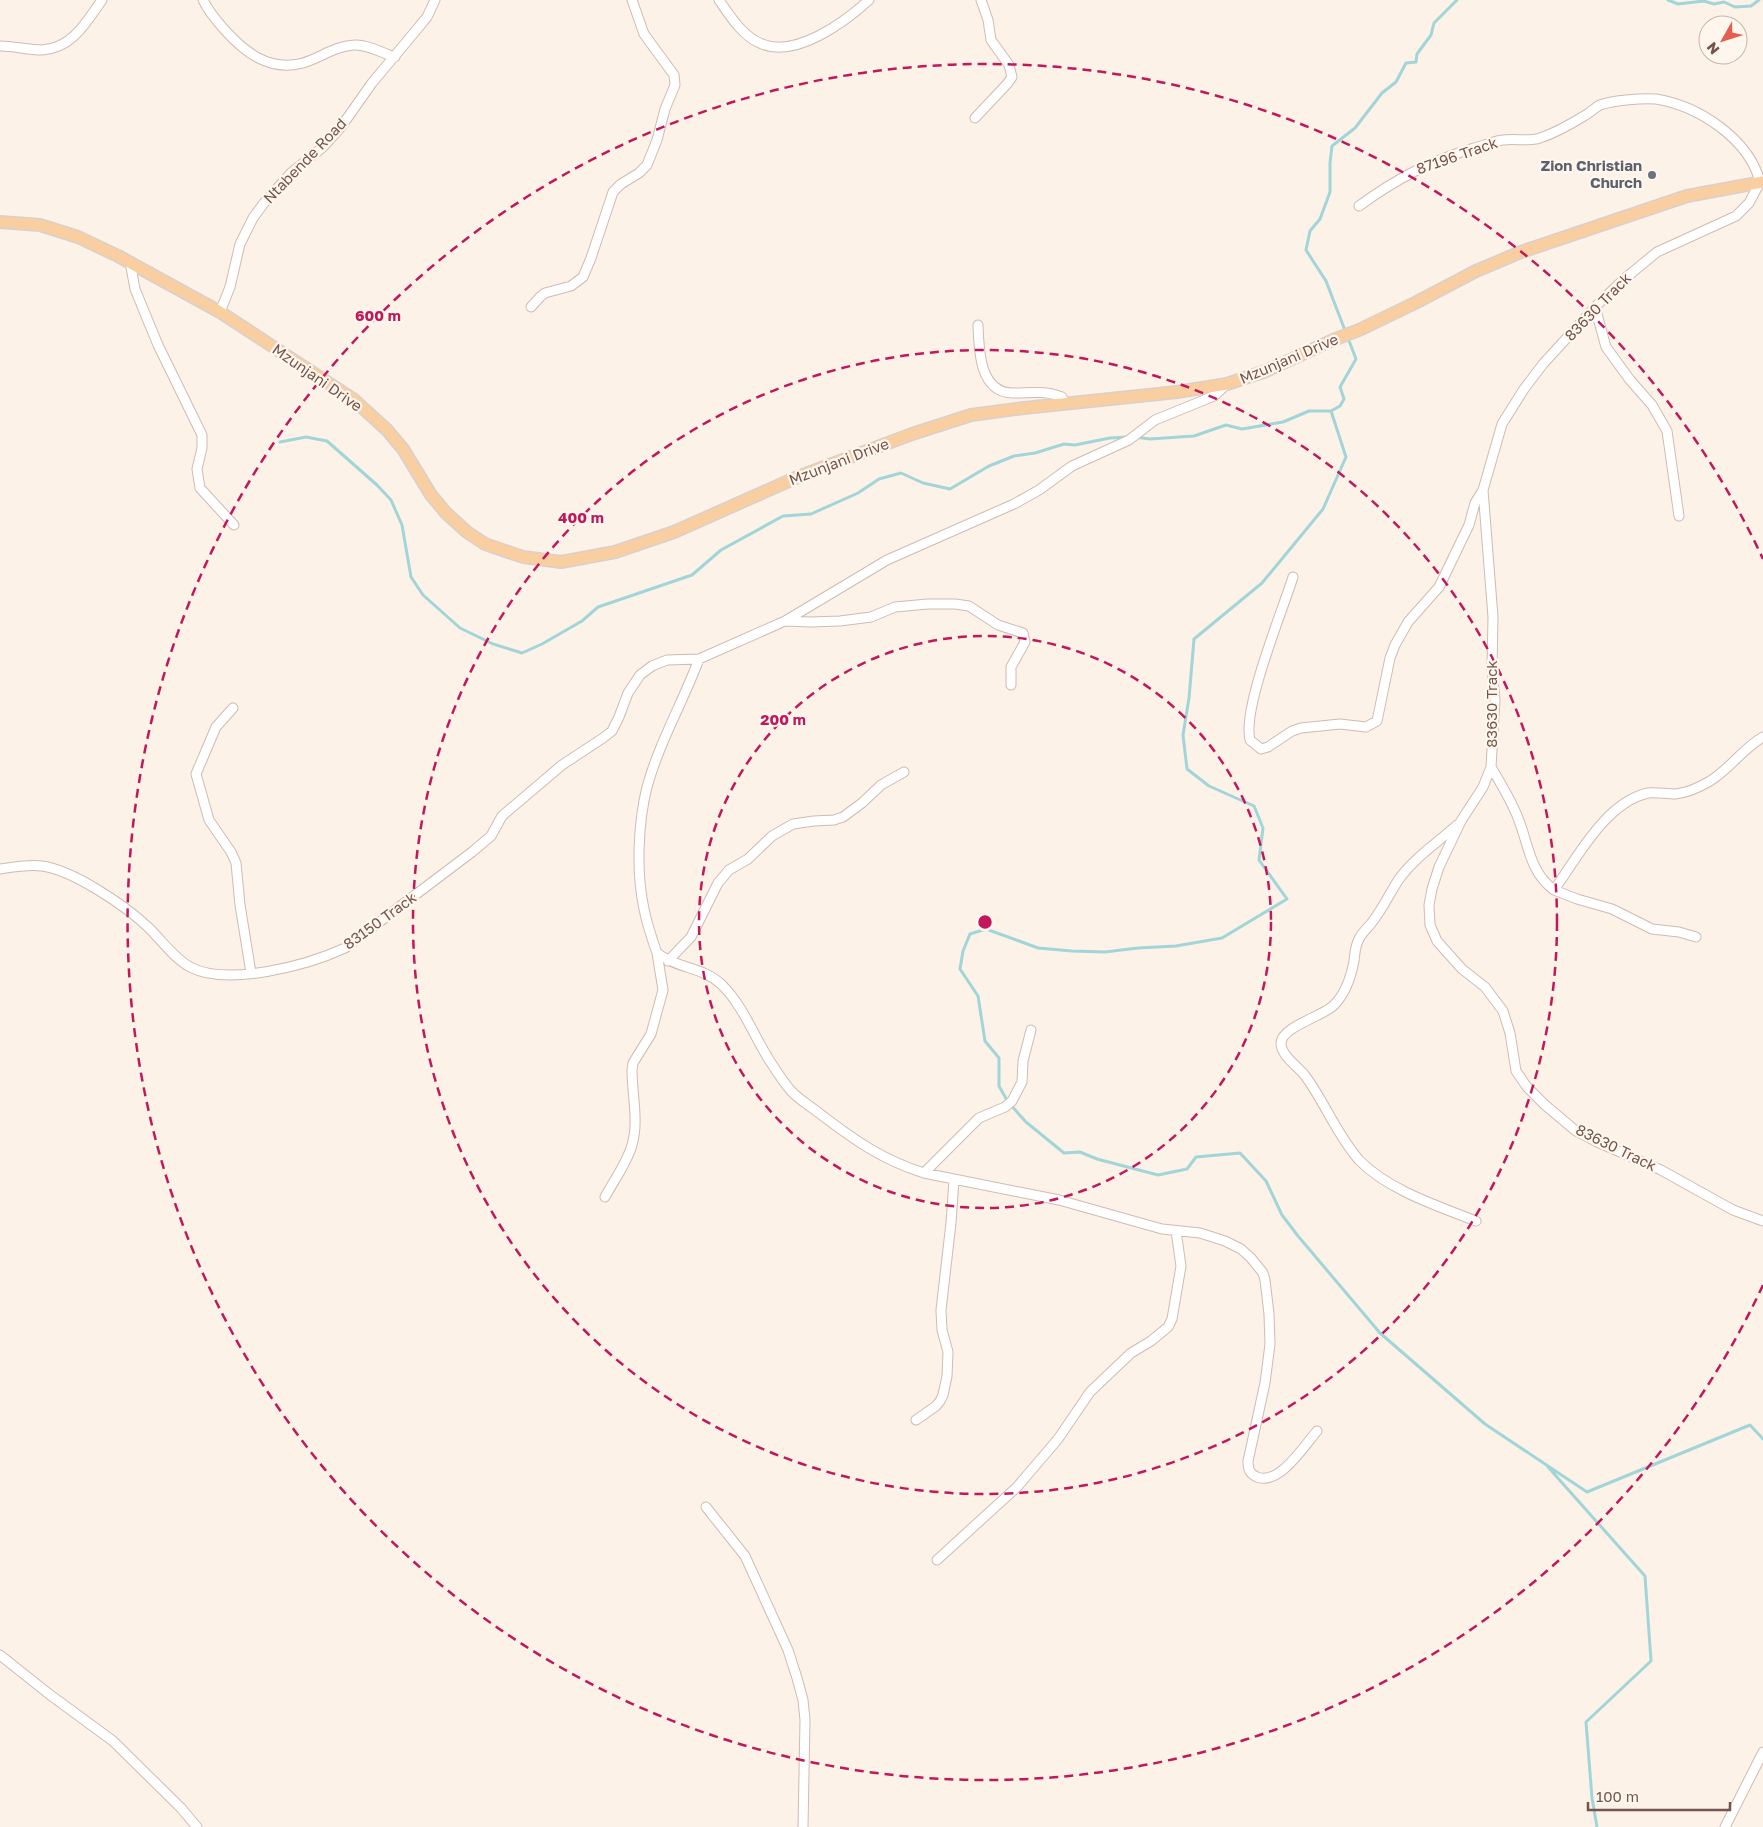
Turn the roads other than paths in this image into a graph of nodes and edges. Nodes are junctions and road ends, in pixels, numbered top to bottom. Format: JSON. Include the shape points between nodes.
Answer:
{"nodes":[{"id":1,"x":102,"y":0,"type":"edge"},
{"id":2,"x":203,"y":0,"type":"edge"},
{"id":3,"x":435,"y":0,"type":"edge"},
{"id":4,"x":632,"y":0,"type":"edge"},
{"id":5,"x":719,"y":0,"type":"edge"},
{"id":6,"x":869,"y":0,"type":"edge"},
{"id":7,"x":981,"y":0,"type":"edge"},
{"id":8,"x":0,"y":46,"type":"edge"},
{"id":9,"x":394,"y":56,"type":"junction"},
{"id":10,"x":974,"y":118,"type":"dead end"},
{"id":11,"x":1761,"y":182,"type":"edge"},
{"id":12,"x":1359,"y":206,"type":"dead end"},
{"id":13,"x":0,"y":222,"type":"edge"},
{"id":14,"x":130,"y":262,"type":"junction"},
{"id":15,"x":532,"y":307,"type":"dead end"},
{"id":16,"x":1595,"y":307,"type":"junction"},
{"id":17,"x":220,"y":312,"type":"junction"},
{"id":18,"x":978,"y":325,"type":"dead end"},
{"id":19,"x":1227,"y":384,"type":"junction"},
{"id":20,"x":1064,"y":404,"type":"junction"},
{"id":21,"x":1483,"y":490,"type":"junction"},
{"id":22,"x":1679,"y":516,"type":"dead end"},
{"id":23,"x":234,"y":525,"type":"dead end"},
{"id":24,"x":1293,"y":577,"type":"dead end"},
{"id":25,"x":785,"y":621,"type":"junction"},
{"id":26,"x":699,"y":659,"type":"junction"},
{"id":27,"x":1011,"y":685,"type":"dead end"},
{"id":28,"x":233,"y":708,"type":"dead end"},
{"id":29,"x":1763,"y":737,"type":"edge"},
{"id":30,"x":1491,"y":767,"type":"junction"},
{"id":31,"x":904,"y":772,"type":"dead end"},
{"id":32,"x":1461,"y":822,"type":"junction"},
{"id":33,"x":0,"y":869,"type":"edge"},
{"id":34,"x":1554,"y":890,"type":"junction"},
{"id":35,"x":1696,"y":937,"type":"dead end"},
{"id":36,"x":657,"y":953,"type":"junction"},
{"id":37,"x":668,"y":961,"type":"junction"},
{"id":38,"x":251,"y":974,"type":"junction"},
{"id":39,"x":1031,"y":1030,"type":"dead end"},
{"id":40,"x":924,"y":1173,"type":"junction"},
{"id":41,"x":954,"y":1180,"type":"junction"},
{"id":42,"x":605,"y":1197,"type":"dead end"},
{"id":43,"x":1476,"y":1221,"type":"dead end"},
{"id":44,"x":1763,"y":1221,"type":"edge"},
{"id":45,"x":1176,"y":1231,"type":"junction"},
{"id":46,"x":916,"y":1420,"type":"dead end"},
{"id":47,"x":1317,"y":1431,"type":"dead end"},
{"id":48,"x":706,"y":1507,"type":"dead end"},
{"id":49,"x":937,"y":1560,"type":"dead end"},
{"id":50,"x":0,"y":1655,"type":"edge"},
{"id":51,"x":1763,"y":1752,"type":"edge"},
{"id":52,"x":197,"y":1827,"type":"edge"},
{"id":53,"x":803,"y":1827,"type":"edge"},
{"id":54,"x":1725,"y":1827,"type":"edge"}],
"edges":[{"from":1,"to":8,"type":"street","via":[[66,44],[42,50]]},
{"from":2,"to":9,"type":"street","via":[[219,24],[245,51],[271,64],[300,64],[355,45]]},
{"from":3,"to":9,"type":"street","name":"Ntabende Road","via":[[427,17]]},
{"from":4,"to":15,"type":"street","via":[[644,34],[675,80],[657,140],[647,165],[612,192],[583,277],[571,286],[545,293]]},
{"from":5,"to":6,"type":"street","via":[[747,35],[760,44],[780,48],[807,41],[829,30]]},
{"from":7,"to":10,"type":"street","via":[[991,40],[1009,65],[1012,77]]},
{"from":9,"to":17,"type":"street","name":"Ntabende Road","via":[[341,127],[291,173],[253,218],[240,244],[230,287]]},
{"from":11,"to":12,"type":"street","name":"87196 Track","via":[[1756,169],[1735,140],[1718,124],[1670,102],[1643,98],[1600,105],[1539,138],[1502,140],[1439,160],[1401,177]]},
{"from":11,"to":16,"type":"street","name":"83630 Track","via":[[1749,203],[1736,216],[1657,252]]},
{"from":11,"to":19,"type":"main road","name":"Mzunjani Drive","via":[[1687,196],[1521,252],[1359,330],[1266,371]]},
{"from":13,"to":14,"type":"main road","name":"Mzunjani Drive","via":[[40,226],[78,237]]},
{"from":14,"to":17,"type":"main road","name":"Mzunjani Drive"},
{"from":14,"to":23,"type":"street","via":[[136,289],[158,345],[202,435],[197,469],[200,488]]},
{"from":16,"to":21,"type":"street","name":"83630 Track","via":[[1544,364],[1511,408],[1496,441]]},
{"from":16,"to":22,"type":"street","via":[[1606,347],[1652,405],[1667,432]]},
{"from":17,"to":20,"type":"main road","name":"Mzunjani Drive","via":[[353,399],[403,448],[431,495],[467,532],[485,544],[522,557],[561,562],[615,552],[674,532],[800,476],[912,434],[963,418]]},
{"from":18,"to":20,"type":"street","via":[[981,365],[996,388],[1010,393],[1050,392],[1062,397]]},
{"from":19,"to":20,"type":"main road","name":"Mzunjani Drive"},
{"from":19,"to":25,"type":"street","via":[[1214,396],[1161,418],[1129,440],[1072,466],[1014,504],[887,560]]},
{"from":21,"to":24,"type":"street","via":[[1439,587],[1408,622],[1395,645],[1377,721],[1366,727],[1340,724],[1301,728],[1261,749],[1250,740],[1248,727],[1262,669]]},
{"from":21,"to":30,"type":"street","name":"83630 Track","via":[[1493,617],[1495,700]]},
{"from":25,"to":26,"type":"street"},
{"from":25,"to":27,"type":"street","via":[[840,621],[871,617],[895,607],[928,604],[969,606],[998,625],[1024,633],[1024,642],[1011,667]]},
{"from":26,"to":36,"type":"street","via":[[655,766],[641,816],[640,876],[644,909]]},
{"from":26,"to":38,"type":"street","name":"83150 Track","via":[[667,660],[640,675],[628,692],[619,718],[604,738],[562,765],[502,816],[491,836],[345,948],[297,966]]},
{"from":28,"to":38,"type":"street","via":[[216,727],[196,774],[210,820],[236,863]]},
{"from":29,"to":34,"type":"street","via":[[1712,780],[1694,789],[1677,794],[1648,793],[1617,809],[1592,835]]},
{"from":30,"to":32,"type":"street","name":"83630 Track"},
{"from":30,"to":34,"type":"street","via":[[1510,800],[1532,862],[1544,882]]},
{"from":31,"to":37,"type":"street","via":[[881,785],[843,817],[793,824],[772,836],[748,859],[729,870],[718,884],[691,937]]},
{"from":32,"to":43,"type":"street","via":[[1413,862],[1359,937],[1350,979],[1342,995],[1333,1006],[1283,1036],[1281,1043],[1306,1076],[1347,1143],[1371,1171],[1414,1197]]},
{"from":32,"to":44,"type":"street","name":"83630 Track","via":[[1432,889],[1430,925],[1447,954],[1486,988],[1503,1011],[1516,1071],[1527,1087],[1576,1131],[1661,1170],[1733,1210]]},
{"from":33,"to":38,"type":"street","name":"83150 Track","via":[[39,865],[65,873],[134,914],[192,968],[220,974]]},
{"from":34,"to":35,"type":"street","via":[[1612,909],[1652,929]]},
{"from":36,"to":37,"type":"street"},
{"from":36,"to":42,"type":"street","via":[[663,990],[651,1034],[633,1063],[634,1138],[627,1158]]},
{"from":37,"to":40,"type":"street","via":[[712,977],[722,985],[782,1080],[805,1104],[850,1138],[905,1167]]},
{"from":39,"to":40,"type":"street","via":[[1023,1061],[1022,1082],[1012,1101],[979,1118]]},
{"from":40,"to":41,"type":"street"},
{"from":41,"to":45,"type":"street","via":[[1045,1197]]},
{"from":41,"to":46,"type":"street","via":[[941,1310],[948,1352],[947,1376],[940,1401]]},
{"from":45,"to":47,"type":"street","via":[[1200,1233],[1225,1241],[1251,1258],[1263,1273],[1270,1344],[1248,1461],[1250,1472],[1264,1479],[1278,1474]]},
{"from":45,"to":49,"type":"street","via":[[1181,1266],[1168,1327],[1131,1353],[1090,1392],[1058,1439],[1017,1487]]},
{"from":48,"to":53,"type":"street","via":[[748,1562],[788,1650],[797,1678],[805,1720]]},
{"from":50,"to":52,"type":"street","via":[[113,1741]]},
{"from":51,"to":54,"type":"street"}]}
